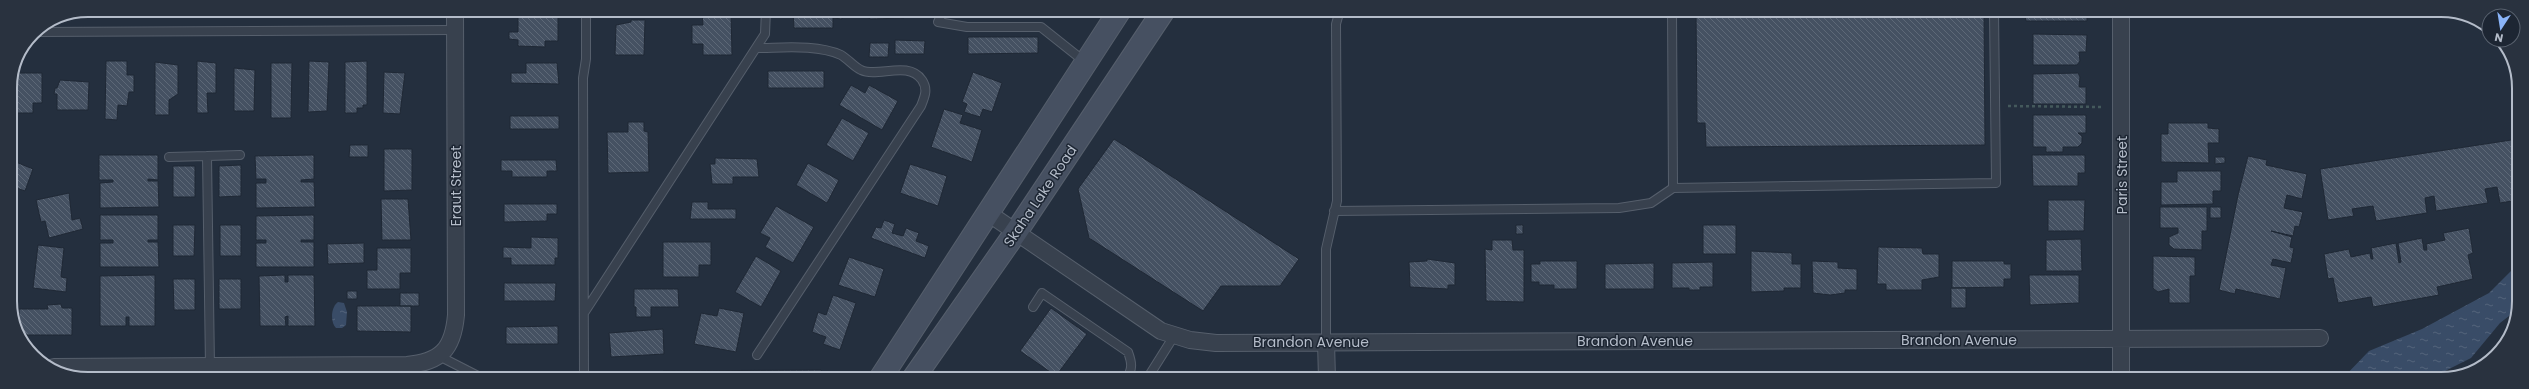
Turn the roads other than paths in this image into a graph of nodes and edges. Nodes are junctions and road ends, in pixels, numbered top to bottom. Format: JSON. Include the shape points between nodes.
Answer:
{"nodes":[{"id":1,"x":455,"y":17,"type":"edge"},
{"id":2,"x":586,"y":17,"type":"edge"},
{"id":3,"x":766,"y":17,"type":"edge"},
{"id":4,"x":940,"y":17,"type":"edge"},
{"id":5,"x":1117,"y":17,"type":"edge"},
{"id":6,"x":1159,"y":17,"type":"edge"},
{"id":7,"x":1338,"y":17,"type":"edge"},
{"id":8,"x":1672,"y":17,"type":"edge"},
{"id":9,"x":1994,"y":17,"type":"edge"},
{"id":10,"x":2121,"y":17,"type":"edge"},
{"id":11,"x":455,"y":30,"type":"junction"},
{"id":12,"x":45,"y":32,"type":"edge"},
{"id":13,"x":756,"y":48,"type":"junction"},
{"id":14,"x":1086,"y":63,"type":"junction"},
{"id":15,"x":240,"y":155,"type":"dead end"},
{"id":16,"x":207,"y":156,"type":"junction"},
{"id":17,"x":169,"y":157,"type":"dead end"},
{"id":18,"x":1673,"y":188,"type":"junction"},
{"id":19,"x":1334,"y":211,"type":"junction"},
{"id":20,"x":988,"y":213,"type":"junction"},
{"id":21,"x":1016,"y":232,"type":"junction"},
{"id":22,"x":1033,"y":307,"type":"dead end"},
{"id":23,"x":584,"y":313,"type":"junction"},
{"id":24,"x":1174,"y":336,"type":"junction"},
{"id":25,"x":2320,"y":338,"type":"dead end"},
{"id":26,"x":2121,"y":339,"type":"junction"},
{"id":27,"x":1326,"y":342,"type":"junction"},
{"id":28,"x":757,"y":355,"type":"dead end"},
{"id":29,"x":439,"y":356,"type":"junction"},
{"id":30,"x":61,"y":367,"type":"edge"},
{"id":31,"x":210,"y":367,"type":"junction"},
{"id":32,"x":234,"y":372,"type":"edge"},
{"id":33,"x":470,"y":372,"type":"edge"},
{"id":34,"x":585,"y":372,"type":"edge"},
{"id":35,"x":885,"y":372,"type":"edge"},
{"id":36,"x":918,"y":372,"type":"edge"},
{"id":37,"x":1131,"y":372,"type":"edge"},
{"id":38,"x":1151,"y":372,"type":"edge"},
{"id":39,"x":1327,"y":372,"type":"edge"},
{"id":40,"x":2121,"y":372,"type":"edge"}],
"edges":[{"from":1,"to":11,"type":"street","name":"Eraut Street"},
{"from":2,"to":23,"type":"lane","via":[[586,59],[583,78]]},
{"from":3,"to":13,"type":"lane","via":[[765,34]]},
{"from":4,"to":14,"type":"lane","via":[[938,22],[967,27],[1041,27]]},
{"from":5,"to":14,"type":"main road"},
{"from":6,"to":21,"type":"main road","name":"Skaha Lake Road"},
{"from":7,"to":19,"type":"lane"},
{"from":8,"to":18,"type":"lane"},
{"from":9,"to":18,"type":"lane","via":[[1996,183]]},
{"from":10,"to":26,"type":"street","name":"Paris Street"},
{"from":11,"to":12,"type":"lane"},
{"from":11,"to":29,"type":"street","name":"Eraut Street","via":[[456,315],[452,340]]},
{"from":13,"to":23,"type":"lane"},
{"from":13,"to":28,"type":"lane","via":[[830,51],[862,70],[908,71],[919,76],[925,85],[926,94],[921,106]]},
{"from":14,"to":20,"type":"main road"},
{"from":15,"to":16,"type":"lane"},
{"from":16,"to":17,"type":"lane"},
{"from":16,"to":31,"type":"lane"},
{"from":18,"to":19,"type":"lane","via":[[1651,203],[1619,208]]},
{"from":19,"to":27,"type":"lane","via":[[1326,249]]},
{"from":20,"to":21,"type":"street","name":"Brandon Avenue"},
{"from":20,"to":35,"type":"main road"},
{"from":21,"to":24,"type":"street","name":"Brandon Avenue","via":[[1135,315]]},
{"from":21,"to":36,"type":"main road","name":"Skaha Lake Road"},
{"from":22,"to":37,"type":"lane","via":[[1042,293],[1128,352],[1132,362]]},
{"from":23,"to":34,"type":"lane"},
{"from":24,"to":27,"type":"street","name":"Brandon Avenue","via":[[1216,343]]},
{"from":24,"to":38,"type":"lane"},
{"from":25,"to":26,"type":"street","name":"Brandon Avenue"},
{"from":26,"to":27,"type":"street","name":"Brandon Avenue"},
{"from":26,"to":40,"type":"street","name":"Paris Street"},
{"from":27,"to":39,"type":"street"},
{"from":29,"to":32,"type":"street","via":[[425,363],[407,365]]},
{"from":29,"to":33,"type":"lane"},
{"from":30,"to":31,"type":"street"},
{"from":31,"to":32,"type":"street"}]}
